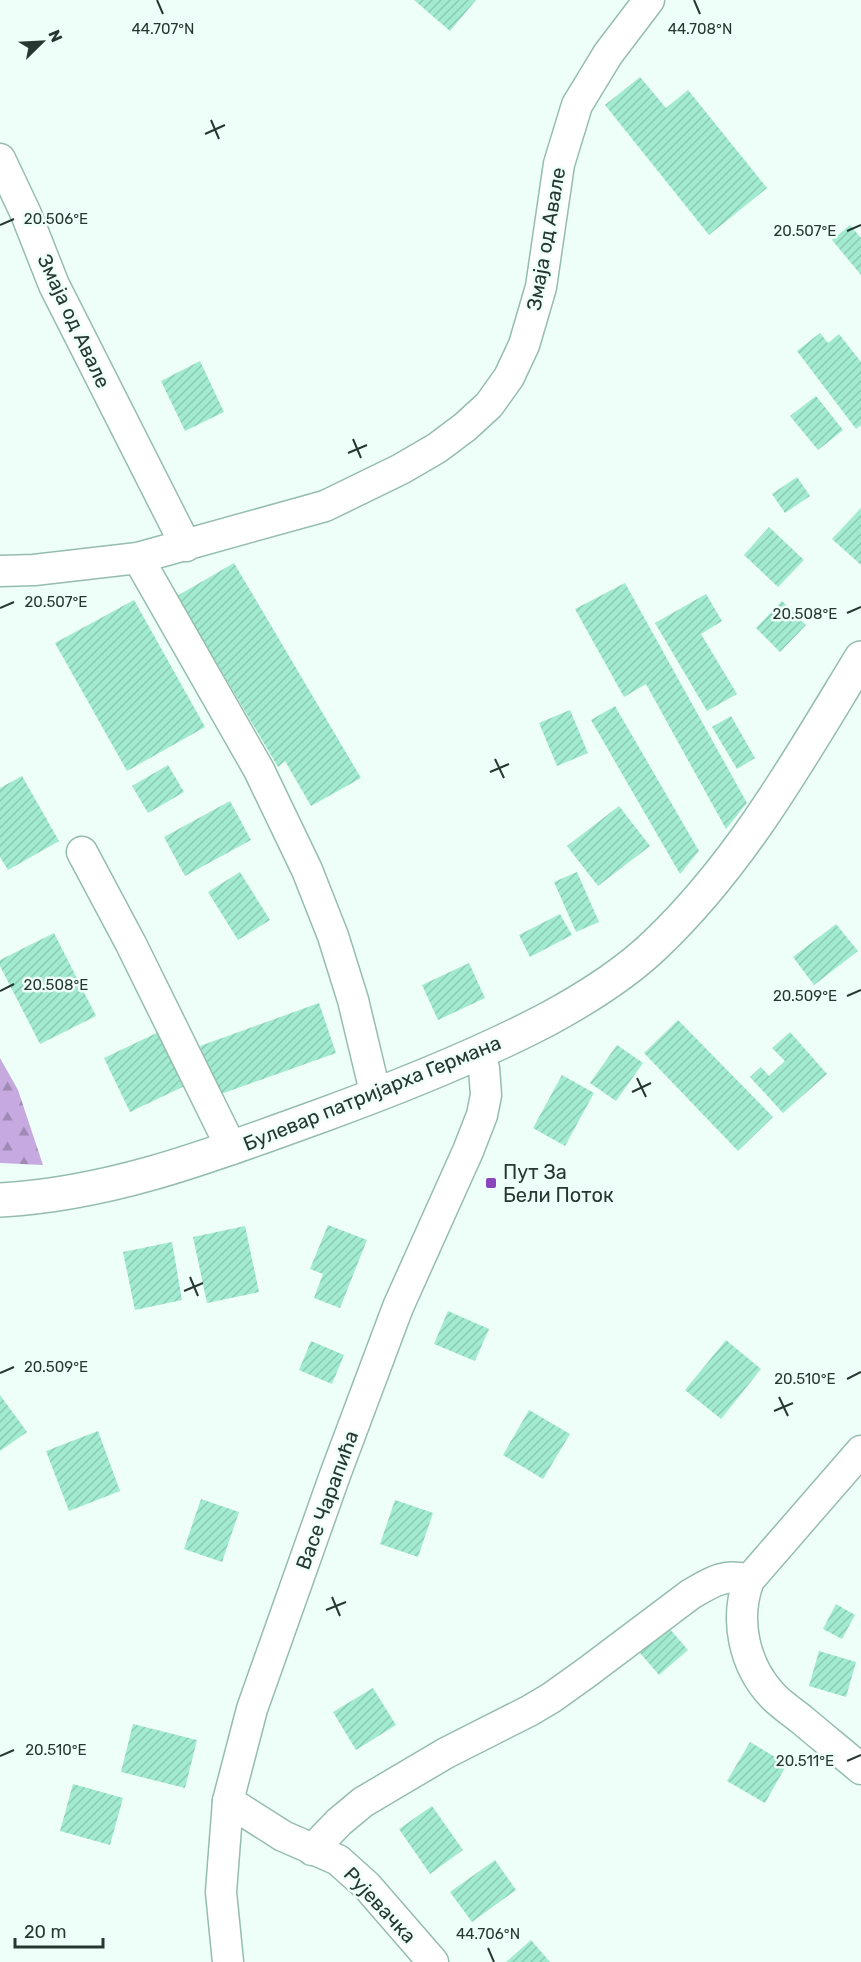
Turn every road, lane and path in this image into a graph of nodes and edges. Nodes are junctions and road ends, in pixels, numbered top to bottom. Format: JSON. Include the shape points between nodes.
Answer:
{"nodes":[{"id":1,"x":649,"y":0,"type":"edge"},
{"id":2,"x":0,"y":159,"type":"edge"},
{"id":3,"x":186,"y":546,"type":"junction"},
{"id":4,"x":138,"y":558,"type":"junction"},
{"id":5,"x":0,"y":571,"type":"edge"},
{"id":6,"x":861,"y":658,"type":"edge"},
{"id":7,"x":82,"y":852,"type":"dead end"},
{"id":8,"x":478,"y":1054,"type":"junction"},
{"id":9,"x":376,"y":1096,"type":"junction"},
{"id":10,"x":232,"y":1149,"type":"junction"},
{"id":11,"x":0,"y":1200,"type":"edge"},
{"id":12,"x":861,"y":1451,"type":"edge"},
{"id":13,"x":749,"y":1580,"type":"junction"},
{"id":14,"x":861,"y":1769,"type":"edge"},
{"id":15,"x":228,"y":1801,"type":"junction"},
{"id":16,"x":312,"y":1850,"type":"junction"},
{"id":17,"x":228,"y":1962,"type":"edge"},
{"id":18,"x":433,"y":1962,"type":"edge"}],
"edges":[{"from":1,"to":3,"type":"street","name":"Змаја од Авале","via":[[608,54],[577,105],[559,164],[540,287],[524,345],[489,405],[437,448],[324,506]]},
{"from":2,"to":3,"type":"street","name":"Змаја од Авале","via":[[54,285]]},
{"from":3,"to":4,"type":"street","name":"Змаја од Авале"},
{"from":4,"to":5,"type":"street","name":"Змаја од Авале"},
{"from":4,"to":9,"type":"street","via":[[259,770],[307,870],[353,1000]]},
{"from":6,"to":8,"type":"main road","name":"Булевар патријарха Германа","via":[[748,837],[720,875],[655,946],[559,1013]]},
{"from":7,"to":10,"type":"street"},
{"from":8,"to":9,"type":"main road","name":"Булевар патријарха Германа"},
{"from":8,"to":15,"type":"street","name":"Васе Чарапића","via":[[484,1068],[486,1095],[482,1115],[398,1307],[335,1475],[252,1709]]},
{"from":9,"to":10,"type":"main road","name":"Булевар патријарха Германа"},
{"from":10,"to":11,"type":"main road","name":"Булевар патријарха Германа","via":[[102,1187]]},
{"from":12,"to":13,"type":"street"},
{"from":13,"to":14,"type":"street","via":[[743,1594],[743,1637],[761,1681],[773,1697]]},
{"from":13,"to":16,"type":"street","via":[[731,1576],[691,1594],[551,1698],[363,1802]]},
{"from":15,"to":16,"type":"street","name":"Рујевачка"},
{"from":15,"to":17,"type":"street","name":"Васе Чарапића","via":[[221,1892]]},
{"from":16,"to":18,"type":"street","name":"Рујевачка","via":[[338,1860],[348,1869]]}]}
